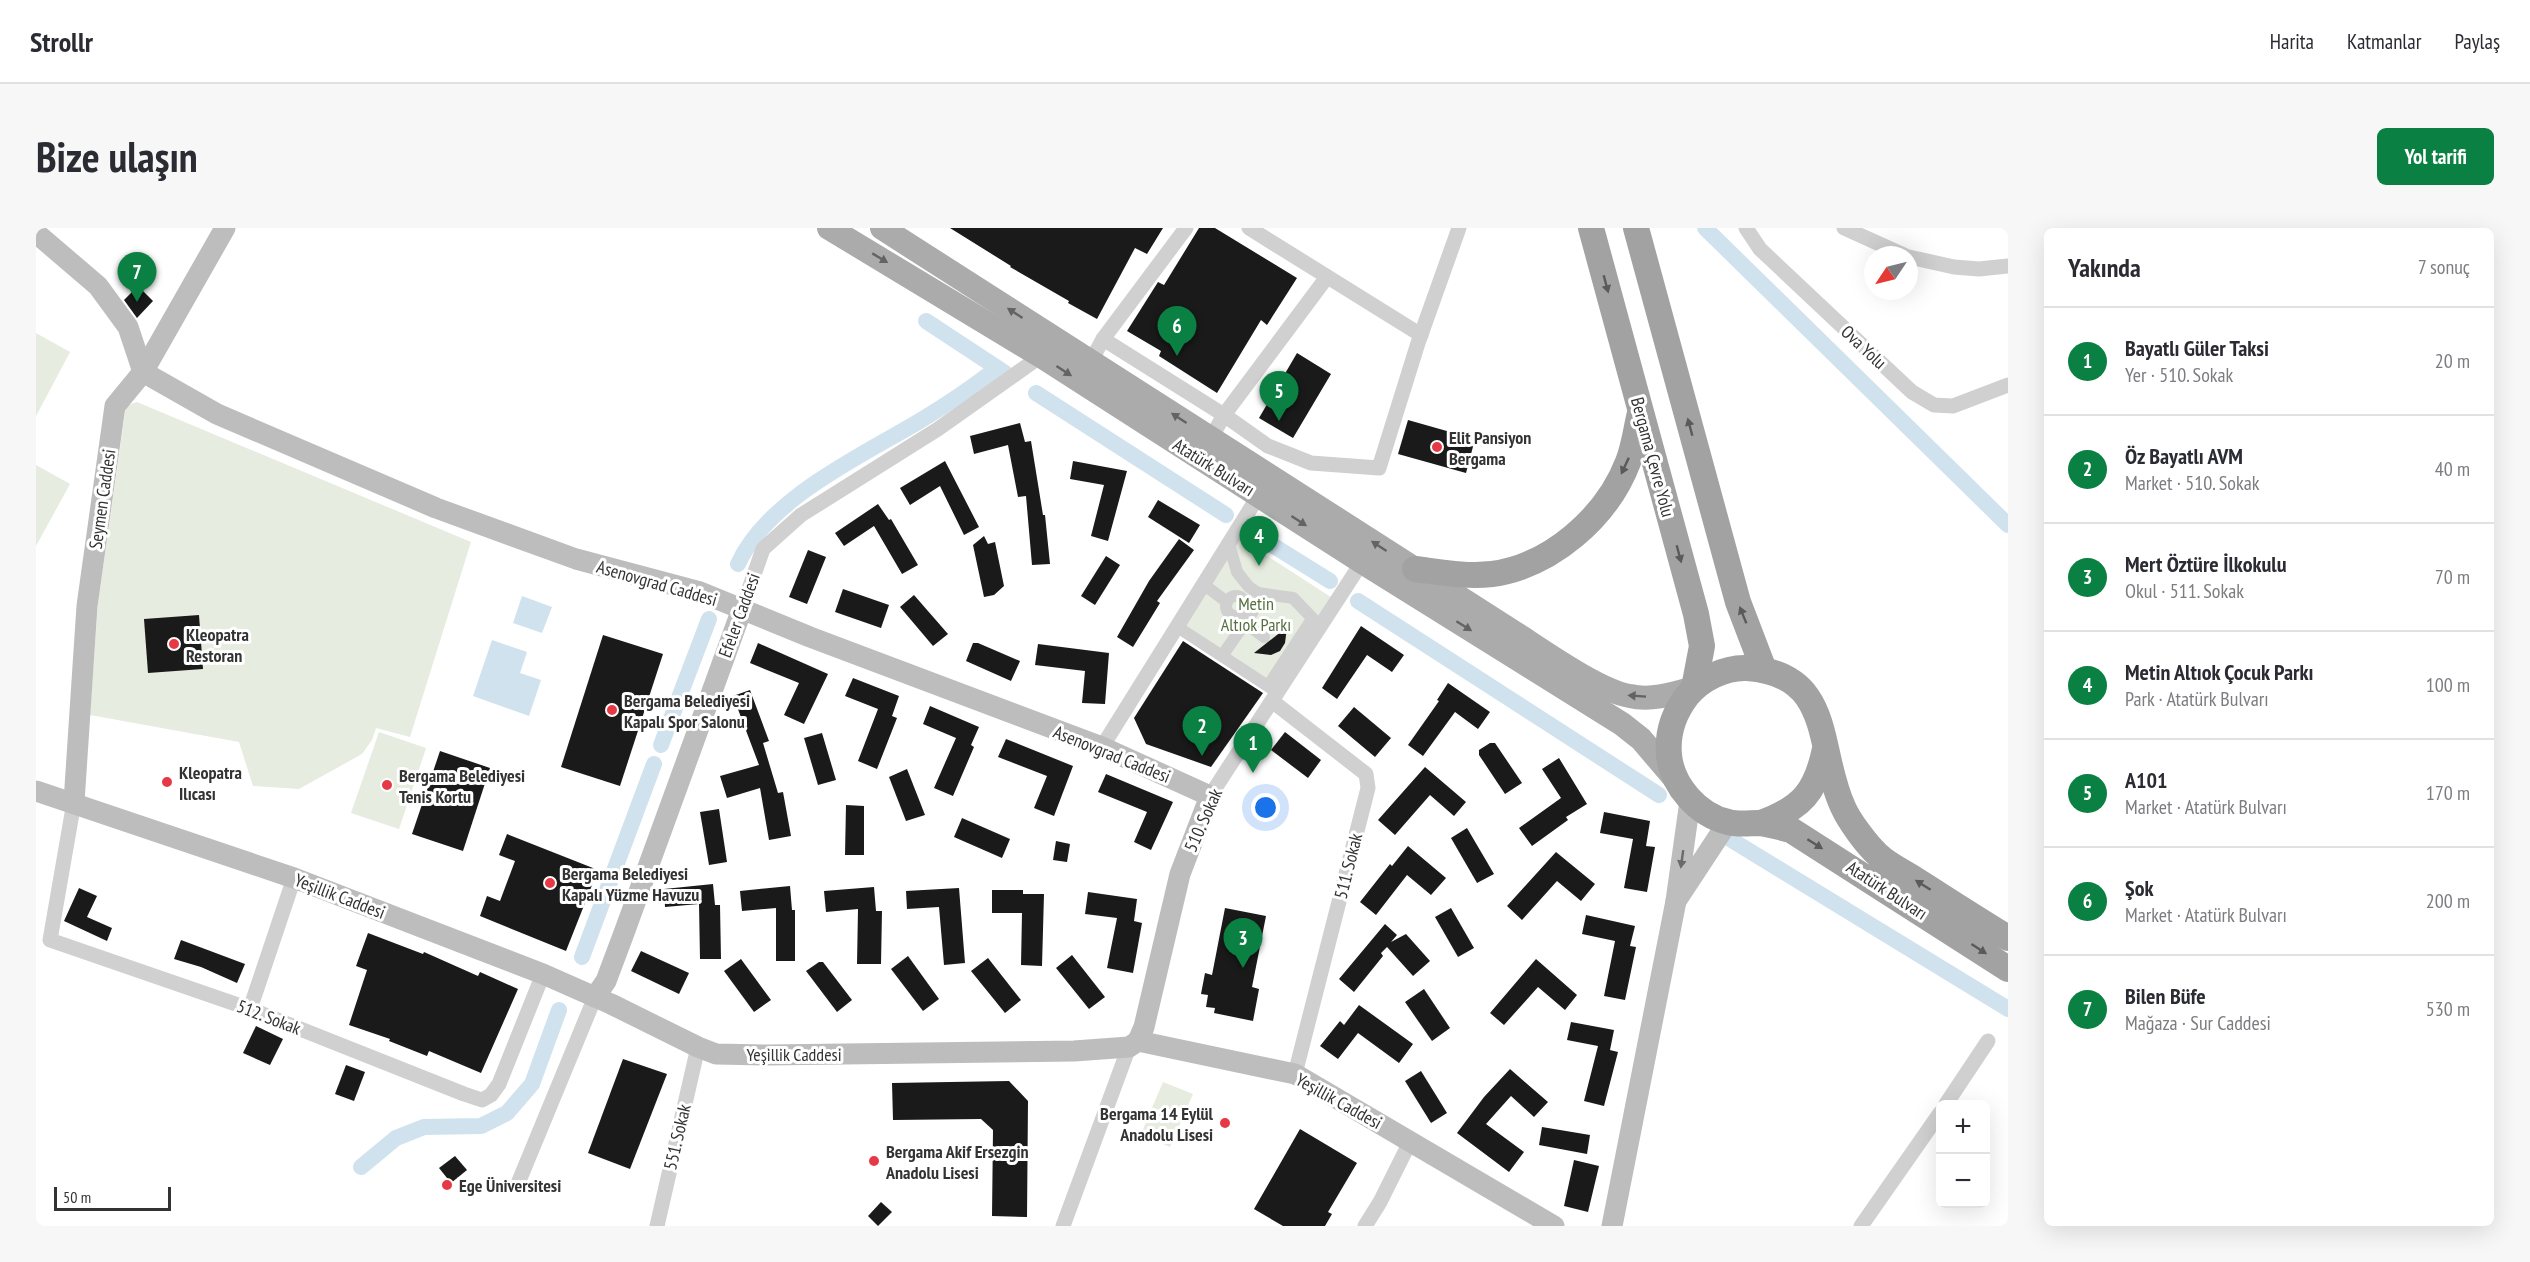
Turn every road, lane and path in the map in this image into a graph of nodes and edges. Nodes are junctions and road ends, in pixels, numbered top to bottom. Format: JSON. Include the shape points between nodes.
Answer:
{"nodes":[{"id":1,"x":225,"y":228,"type":"edge"},
{"id":2,"x":830,"y":228,"type":"edge"},
{"id":3,"x":882,"y":228,"type":"edge"},
{"id":4,"x":1186,"y":228,"type":"edge"},
{"id":5,"x":1249,"y":228,"type":"edge"},
{"id":6,"x":1459,"y":228,"type":"edge"},
{"id":7,"x":1591,"y":228,"type":"edge"},
{"id":8,"x":1636,"y":228,"type":"edge"},
{"id":9,"x":1746,"y":228,"type":"edge"},
{"id":10,"x":1844,"y":228,"type":"edge"},
{"id":11,"x":36,"y":233,"type":"edge"},
{"id":12,"x":1884,"y":246,"type":"edge"},
{"id":13,"x":1918,"y":258,"type":"edge"},
{"id":14,"x":2008,"y":266,"type":"edge"},
{"id":15,"x":1328,"y":277,"type":"junction"},
{"id":16,"x":1420,"y":335,"type":"junction"},
{"id":17,"x":1103,"y":339,"type":"junction"},
{"id":18,"x":1041,"y":356,"type":"junction"},
{"id":19,"x":1091,"y":362,"type":"junction"},
{"id":20,"x":143,"y":372,"type":"junction"},
{"id":21,"x":2008,"y":385,"type":"edge"},
{"id":22,"x":1640,"y":410,"type":"junction"},
{"id":23,"x":1224,"y":416,"type":"junction"},
{"id":24,"x":1211,"y":438,"type":"junction"},
{"id":25,"x":1259,"y":495,"type":"junction"},
{"id":26,"x":1229,"y":544,"type":"junction"},
{"id":27,"x":1362,"y":562,"type":"junction"},
{"id":28,"x":1415,"y":569,"type":"junction"},
{"id":29,"x":1203,"y":584,"type":"junction"},
{"id":30,"x":1249,"y":587,"type":"junction"},
{"id":31,"x":1265,"y":594,"type":"junction"},
{"id":32,"x":1241,"y":597,"type":"junction"},
{"id":33,"x":1227,"y":602,"type":"junction"},
{"id":34,"x":741,"y":609,"type":"junction"},
{"id":35,"x":1251,"y":616,"type":"junction"},
{"id":36,"x":1316,"y":623,"type":"junction"},
{"id":37,"x":1176,"y":626,"type":"junction"},
{"id":38,"x":1264,"y":637,"type":"dead end"},
{"id":39,"x":1222,"y":656,"type":"junction"},
{"id":40,"x":1764,"y":669,"type":"junction"},
{"id":41,"x":1694,"y":688,"type":"junction"},
{"id":42,"x":1272,"y":693,"type":"junction"},
{"id":43,"x":1102,"y":747,"type":"junction"},
{"id":44,"x":1825,"y":748,"type":"junction"},
{"id":45,"x":1683,"y":790,"type":"junction"},
{"id":46,"x":36,"y":791,"type":"edge"},
{"id":47,"x":1210,"y":796,"type":"junction"},
{"id":48,"x":74,"y":802,"type":"junction"},
{"id":49,"x":1728,"y":822,"type":"junction"},
{"id":50,"x":1761,"y":823,"type":"junction"},
{"id":51,"x":294,"y":879,"type":"junction"},
{"id":52,"x":1676,"y":902,"type":"junction"},
{"id":53,"x":2008,"y":938,"type":"edge"},
{"id":54,"x":2008,"y":969,"type":"edge"},
{"id":55,"x":543,"y":974,"type":"junction"},
{"id":56,"x":595,"y":997,"type":"junction"},
{"id":57,"x":250,"y":1009,"type":"junction"},
{"id":58,"x":1988,"y":1041,"type":"dead end"},
{"id":59,"x":1134,"y":1044,"type":"junction"},
{"id":60,"x":698,"y":1047,"type":"junction"},
{"id":61,"x":1295,"y":1074,"type":"junction"},
{"id":62,"x":1949,"y":1100,"type":"edge"},
{"id":63,"x":1936,"y":1120,"type":"edge"},
{"id":64,"x":1410,"y":1142,"type":"junction"},
{"id":65,"x":519,"y":1181,"type":"dead end"},
{"id":66,"x":657,"y":1226,"type":"edge"},
{"id":67,"x":1063,"y":1226,"type":"edge"},
{"id":68,"x":1365,"y":1226,"type":"edge"},
{"id":69,"x":1554,"y":1226,"type":"edge"},
{"id":70,"x":1612,"y":1226,"type":"edge"},
{"id":71,"x":1861,"y":1226,"type":"edge"}],
"edges":[{"from":1,"to":20,"type":"main road","name":"Seymen Caddesi"},
{"from":2,"to":18,"type":"main road","name":"Atatürk Bulvarı","one_way":true},
{"from":19,"to":3,"type":"main road","name":"Atatürk Bulvarı","one_way":true},
{"from":4,"to":17,"type":"street"},
{"from":5,"to":15,"type":"street"},
{"from":6,"to":16,"type":"street"},
{"from":7,"to":22,"type":"highway","name":"Bergama Çevre Yolu","one_way":true},
{"from":40,"to":8,"type":"highway","one_way":true,"via":[[1737,602]]},
{"from":9,"to":21,"type":"street","name":"Ova Yolu","via":[[1760,249],[1919,396],[1934,405],[1953,406]]},
{"from":10,"to":12,"type":"street"},
{"from":11,"to":20,"type":"main road","via":[[99,286],[128,327]]},
{"from":13,"to":14,"type":"street","via":[[1954,267]]},
{"from":15,"to":16,"type":"street"},
{"from":15,"to":23,"type":"street"},
{"from":16,"to":23,"type":"street","via":[[1378,468],[1311,464],[1268,446]]},
{"from":17,"to":19,"type":"street"},
{"from":17,"to":23,"type":"street"},
{"from":18,"to":25,"type":"main road","name":"Atatürk Bulvarı","one_way":true},
{"from":18,"to":34,"type":"street","name":"Efeler Caddesi","via":[[938,429],[801,515],[763,549]]},
{"from":24,"to":19,"type":"main road","name":"Atatürk Bulvarı","one_way":true},
{"from":20,"to":34,"type":"main road","name":"Asenovgrad Caddesi","via":[[217,414],[436,508],[576,560],[700,592]]},
{"from":20,"to":48,"type":"main road","name":"Seymen Caddesi","via":[[115,406],[87,606]]},
{"from":22,"to":28,"type":"highway","one_way":true,"via":[[1629,462],[1605,504],[1569,540],[1530,563],[1494,574]]},
{"from":22,"to":41,"type":"highway","name":"Bergama Çevre Yolu","one_way":true,"via":[[1696,614],[1702,646]]},
{"from":23,"to":24,"type":"street"},
{"from":28,"to":24,"type":"main road","name":"Atatürk Bulvarı","one_way":true},
{"from":25,"to":26,"type":"street"},
{"from":25,"to":27,"type":"main road","name":"Atatürk Bulvarı","one_way":true},
{"from":26,"to":29,"type":"street"},
{"from":26,"to":30,"type":"street","via":[[1238,572]]},
{"from":27,"to":36,"type":"street","name":"510. Sokak"},
{"from":27,"to":45,"type":"main road","name":"Atatürk Bulvarı","one_way":true,"via":[[1622,724],[1641,739]]},
{"from":41,"to":28,"type":"main road","name":"Atatürk Bulvarı","one_way":true,"via":[[1656,697],[1619,693],[1548,654]]},
{"from":29,"to":33,"type":"street"},
{"from":29,"to":37,"type":"street"},
{"from":30,"to":31,"type":"street"},
{"from":30,"to":32,"type":"street"},
{"from":31,"to":35,"type":"street"},
{"from":31,"to":36,"type":"street","via":[[1293,598]]},
{"from":32,"to":33,"type":"street","via":[[1232,597]]},
{"from":32,"to":35,"type":"street"},
{"from":33,"to":35,"type":"street","via":[[1230,614]]},
{"from":34,"to":43,"type":"main road","name":"Asenovgrad Caddesi"},
{"from":34,"to":56,"type":"main road","name":"Efeler Caddesi","via":[[617,952]]},
{"from":35,"to":38,"type":"street"},
{"from":35,"to":39,"type":"street"},
{"from":36,"to":42,"type":"street","name":"510. Sokak"},
{"from":37,"to":39,"type":"street"},
{"from":37,"to":43,"type":"street"},
{"from":39,"to":42,"type":"street"},
{"from":40,"to":41,"type":"highway","name":"Atatürk Bulvarı","via":[[1739,668],[1715,674]]},
{"from":40,"to":44,"type":"highway","name":"Atatürk Bulvarı","via":[[1789,680],[1809,698],[1821,722]]},
{"from":41,"to":45,"type":"highway","name":"Atatürk Bulvarı","via":[[1678,707],[1670,731],[1669,756]]},
{"from":42,"to":47,"type":"street","name":"510. Sokak"},
{"from":42,"to":61,"type":"street","name":"511. Sokak","via":[[1366,774],[1368,788]]},
{"from":43,"to":47,"type":"main road","name":"Asenovgrad Caddesi"},
{"from":44,"to":50,"type":"highway","name":"Atatürk Bulvarı","via":[[1820,775],[1806,797],[1786,814]]},
{"from":53,"to":44,"type":"highway","name":"Atatürk Bulvarı","one_way":true,"via":[[1878,855],[1843,808]]},
{"from":45,"to":49,"type":"highway","name":"Atatürk Bulvarı","via":[[1708,814]]},
{"from":45,"to":52,"type":"main road","one_way":true},
{"from":46,"to":48,"type":"main road","name":"Yeşillik Caddesi"},
{"from":47,"to":59,"type":"main road","name":"510. Sokak","via":[[1180,874],[1144,1027]]},
{"from":48,"to":51,"type":"main road","name":"Yeşillik Caddesi"},
{"from":48,"to":57,"type":"street","name":"512. Sokak","via":[[50,940]]},
{"from":49,"to":50,"type":"highway","name":"Atatürk Bulvarı"},
{"from":49,"to":52,"type":"main road"},
{"from":50,"to":54,"type":"highway","name":"Atatürk Bulvarı","one_way":true,"via":[[1791,830]]},
{"from":51,"to":55,"type":"main road","name":"Yeşillik Caddesi"},
{"from":51,"to":57,"type":"street"},
{"from":52,"to":70,"type":"main road"},
{"from":55,"to":56,"type":"main road","name":"Yeşillik Caddesi"},
{"from":55,"to":57,"type":"street","name":"512. Sokak","via":[[499,1084],[482,1100]]},
{"from":56,"to":60,"type":"main road","name":"Yeşillik Caddesi"},
{"from":56,"to":65,"type":"street"},
{"from":58,"to":62,"type":"street"},
{"from":59,"to":60,"type":"main road","name":"Yeşillik Caddesi","via":[[1074,1052],[767,1055],[716,1054]]},
{"from":59,"to":61,"type":"main road","name":"Yeşillik Caddesi"},
{"from":59,"to":67,"type":"street","name":"510. Sokak"},
{"from":60,"to":66,"type":"street","name":"551. Sokak"},
{"from":61,"to":64,"type":"main road","name":"Yeşillik Caddesi"},
{"from":63,"to":71,"type":"street"},
{"from":64,"to":68,"type":"street"},
{"from":64,"to":69,"type":"main road","name":"Yeşillik Caddesi"}]}
